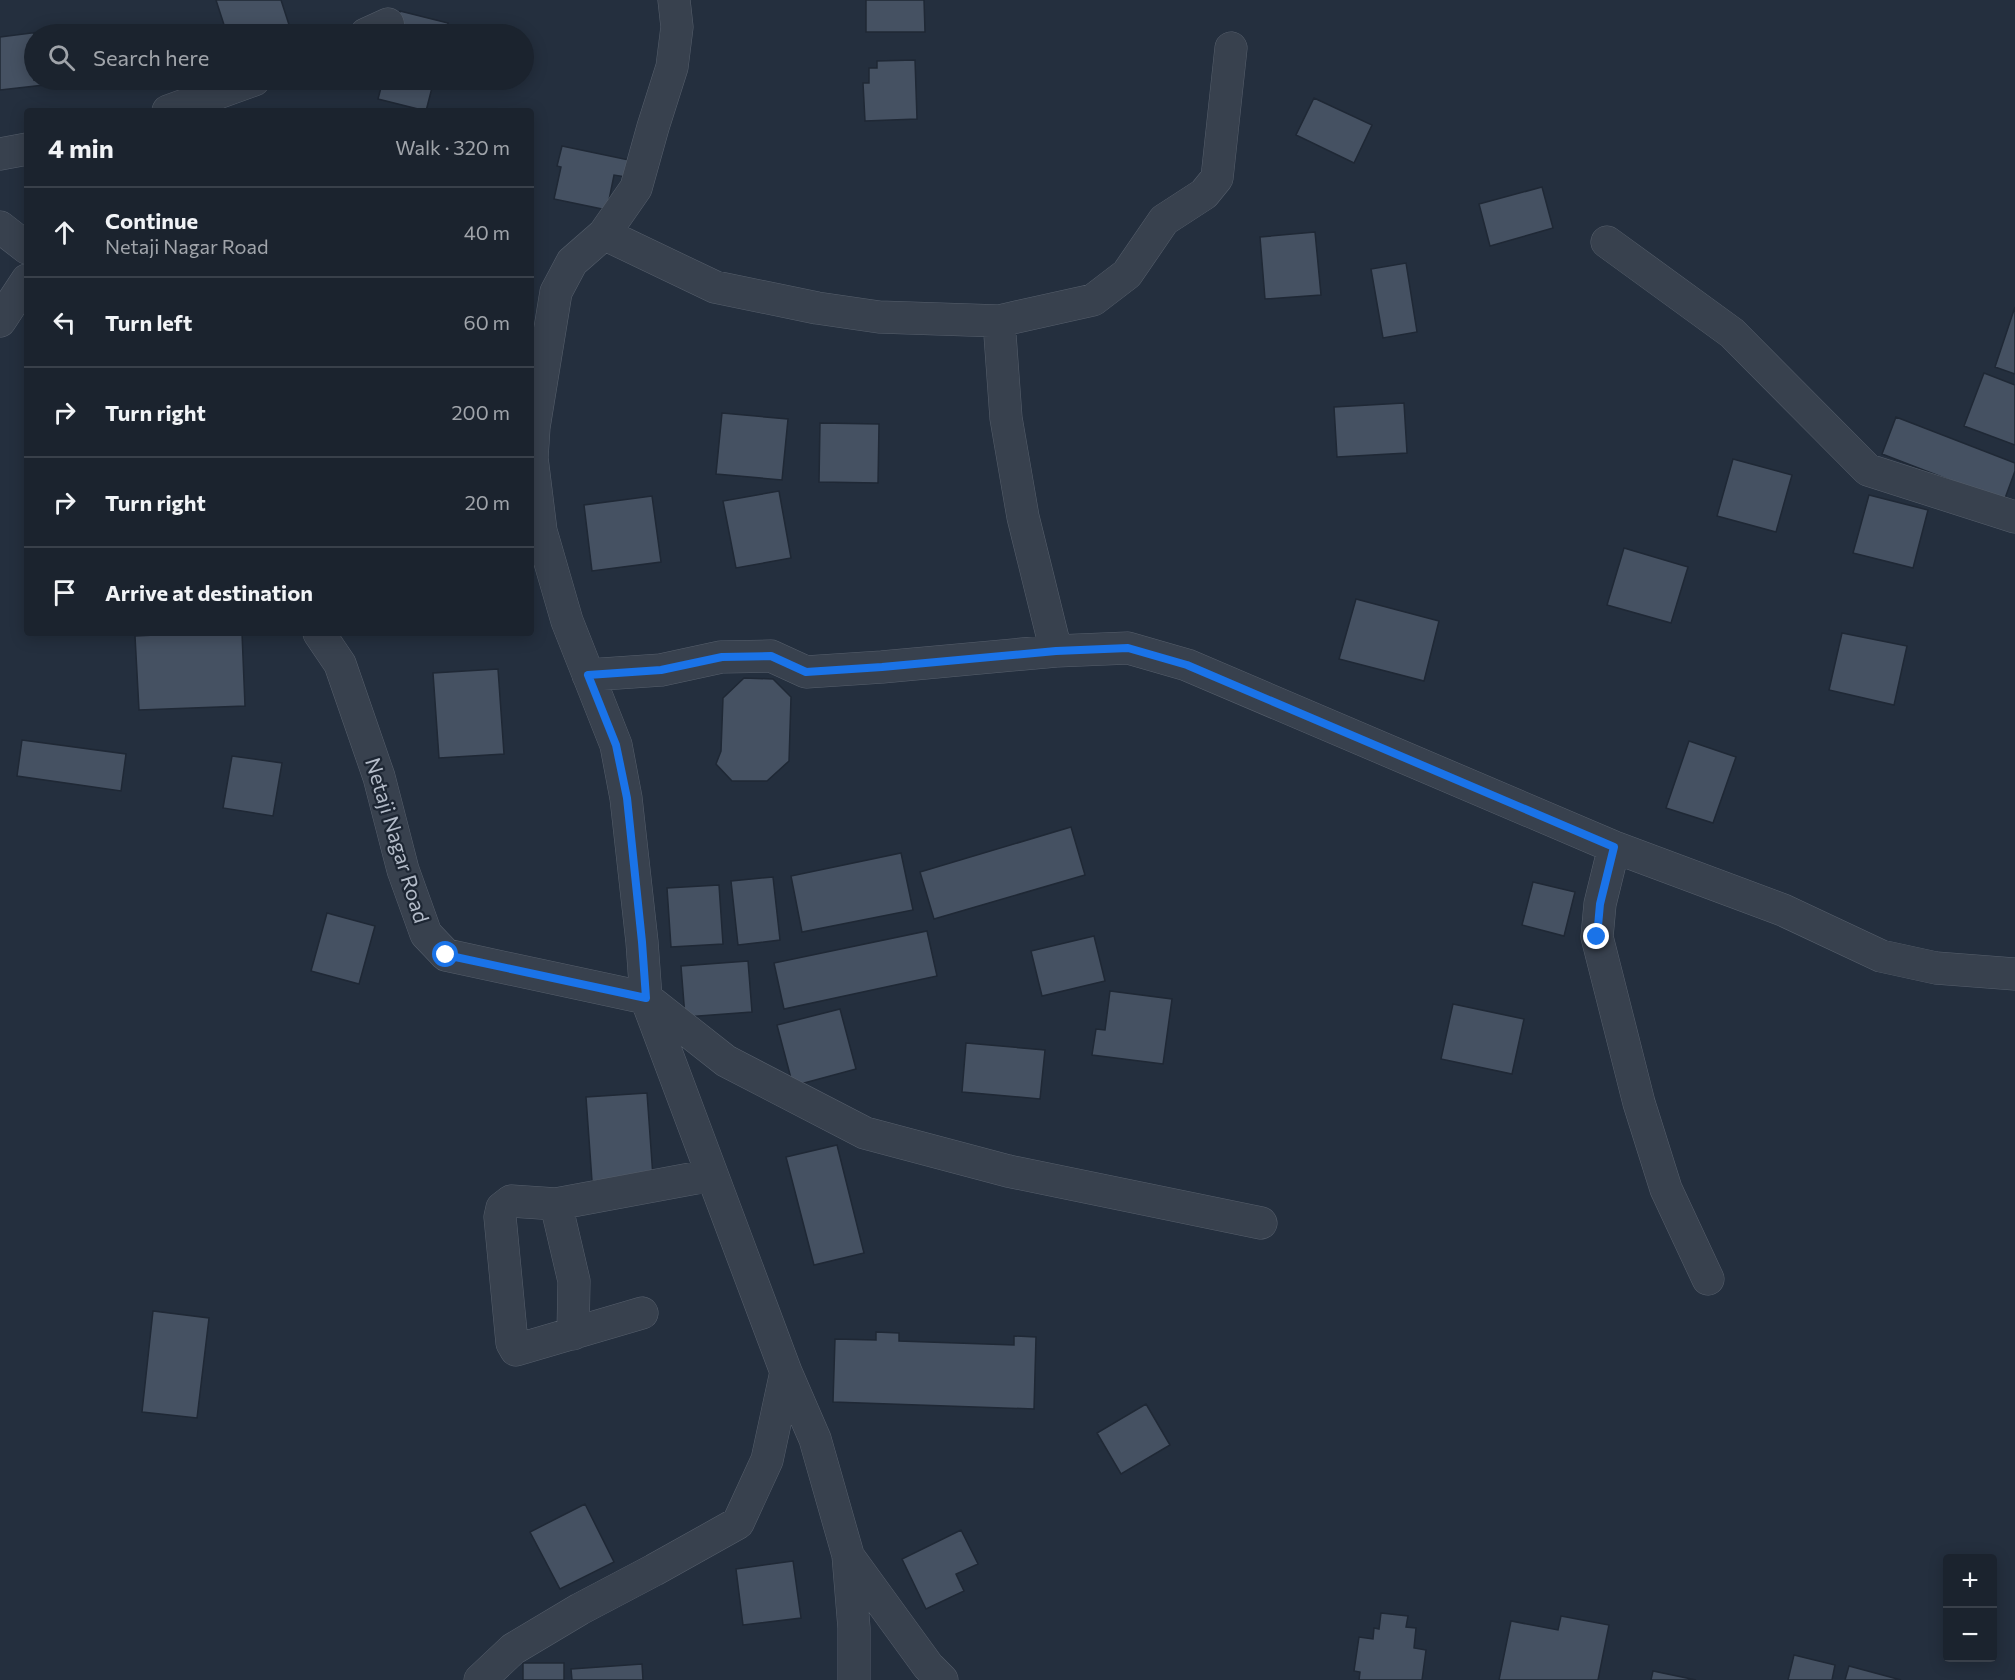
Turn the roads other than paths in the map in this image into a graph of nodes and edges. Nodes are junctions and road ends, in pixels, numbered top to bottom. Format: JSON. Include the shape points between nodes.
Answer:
{"nodes":[{"id":1,"x":674,"y":0,"type":"edge"},
{"id":2,"x":1231,"y":48,"type":"dead end"},
{"id":3,"x":226,"y":90,"type":"edge"},
{"id":4,"x":176,"y":108,"type":"edge"},
{"id":5,"x":24,"y":150,"type":"edge"},
{"id":6,"x":0,"y":154,"type":"edge"},
{"id":7,"x":0,"y":227,"type":"edge"},
{"id":8,"x":604,"y":234,"type":"junction"},
{"id":9,"x":1607,"y":242,"type":"dead end"},
{"id":10,"x":24,"y":246,"type":"edge"},
{"id":11,"x":24,"y":285,"type":"edge"},
{"id":12,"x":0,"y":321,"type":"edge"},
{"id":13,"x":999,"y":321,"type":"junction"},
{"id":14,"x":534,"y":427,"type":"edge"},
{"id":15,"x":534,"y":474,"type":"edge"},
{"id":16,"x":2015,"y":517,"type":"edge"},
{"id":17,"x":321,"y":636,"type":"edge"},
{"id":18,"x":1056,"y":651,"type":"junction"},
{"id":19,"x":588,"y":675,"type":"junction"},
{"id":20,"x":1614,"y":847,"type":"junction"},
{"id":21,"x":2015,"y":974,"type":"edge"},
{"id":22,"x":646,"y":998,"type":"junction"},
{"id":23,"x":712,"y":1174,"type":"junction"},
{"id":24,"x":556,"y":1204,"type":"junction"},
{"id":25,"x":1261,"y":1223,"type":"dead end"},
{"id":26,"x":1708,"y":1279,"type":"dead end"},
{"id":27,"x":642,"y":1313,"type":"dead end"},
{"id":28,"x":573,"y":1334,"type":"junction"},
{"id":29,"x":786,"y":1372,"type":"junction"},
{"id":30,"x":848,"y":1555,"type":"junction"},
{"id":31,"x":480,"y":1680,"type":"edge"},
{"id":32,"x":854,"y":1680,"type":"edge"},
{"id":33,"x":942,"y":1680,"type":"edge"}],
"edges":[{"from":1,"to":8,"type":"street","via":[[677,27],[672,67],[636,188]]},
{"from":2,"to":13,"type":"street","via":[[1217,178],[1204,194],[1164,220],[1127,274],[1093,300]]},
{"from":3,"to":4,"type":"street"},
{"from":5,"to":6,"type":"street"},
{"from":7,"to":10,"type":"street"},
{"from":8,"to":13,"type":"street","via":[[726,290],[879,317]]},
{"from":8,"to":14,"type":"street","via":[[572,262],[556,292]]},
{"from":9,"to":16,"type":"street","via":[[1732,333],[1868,470]]},
{"from":11,"to":12,"type":"street"},
{"from":13,"to":18,"type":"street","via":[[1006,418],[1023,517]]},
{"from":15,"to":19,"type":"street","via":[[541,531],[567,621]]},
{"from":17,"to":22,"type":"street","name":"Netaji Nagar Road","via":[[340,664],[380,777],[402,870],[426,934],[446,955]]},
{"from":18,"to":19,"type":"street","via":[[806,672],[771,656],[722,657],[661,670]]},
{"from":18,"to":20,"type":"street","via":[[1128,648],[1187,665]]},
{"from":19,"to":22,"type":"street","via":[[616,745],[627,798]]},
{"from":20,"to":21,"type":"street","via":[[1783,910],[1881,956],[1936,968]]},
{"from":20,"to":26,"type":"street","via":[[1600,904],[1597,937],[1665,1189]]},
{"from":22,"to":23,"type":"street"},
{"from":22,"to":25,"type":"street","via":[[726,1061],[866,1133],[1008,1171]]},
{"from":23,"to":24,"type":"street"},
{"from":23,"to":29,"type":"street"},
{"from":24,"to":28,"type":"street","via":[[574,1281]]},
{"from":24,"to":28,"type":"street","via":[[511,1201],[502,1208],[512,1343],[516,1350]]},
{"from":27,"to":28,"type":"street"},
{"from":29,"to":30,"type":"street","via":[[815,1440]]},
{"from":29,"to":31,"type":"street","via":[[767,1461],[738,1523],[513,1649]]},
{"from":30,"to":32,"type":"street"},
{"from":30,"to":33,"type":"street"}]}
